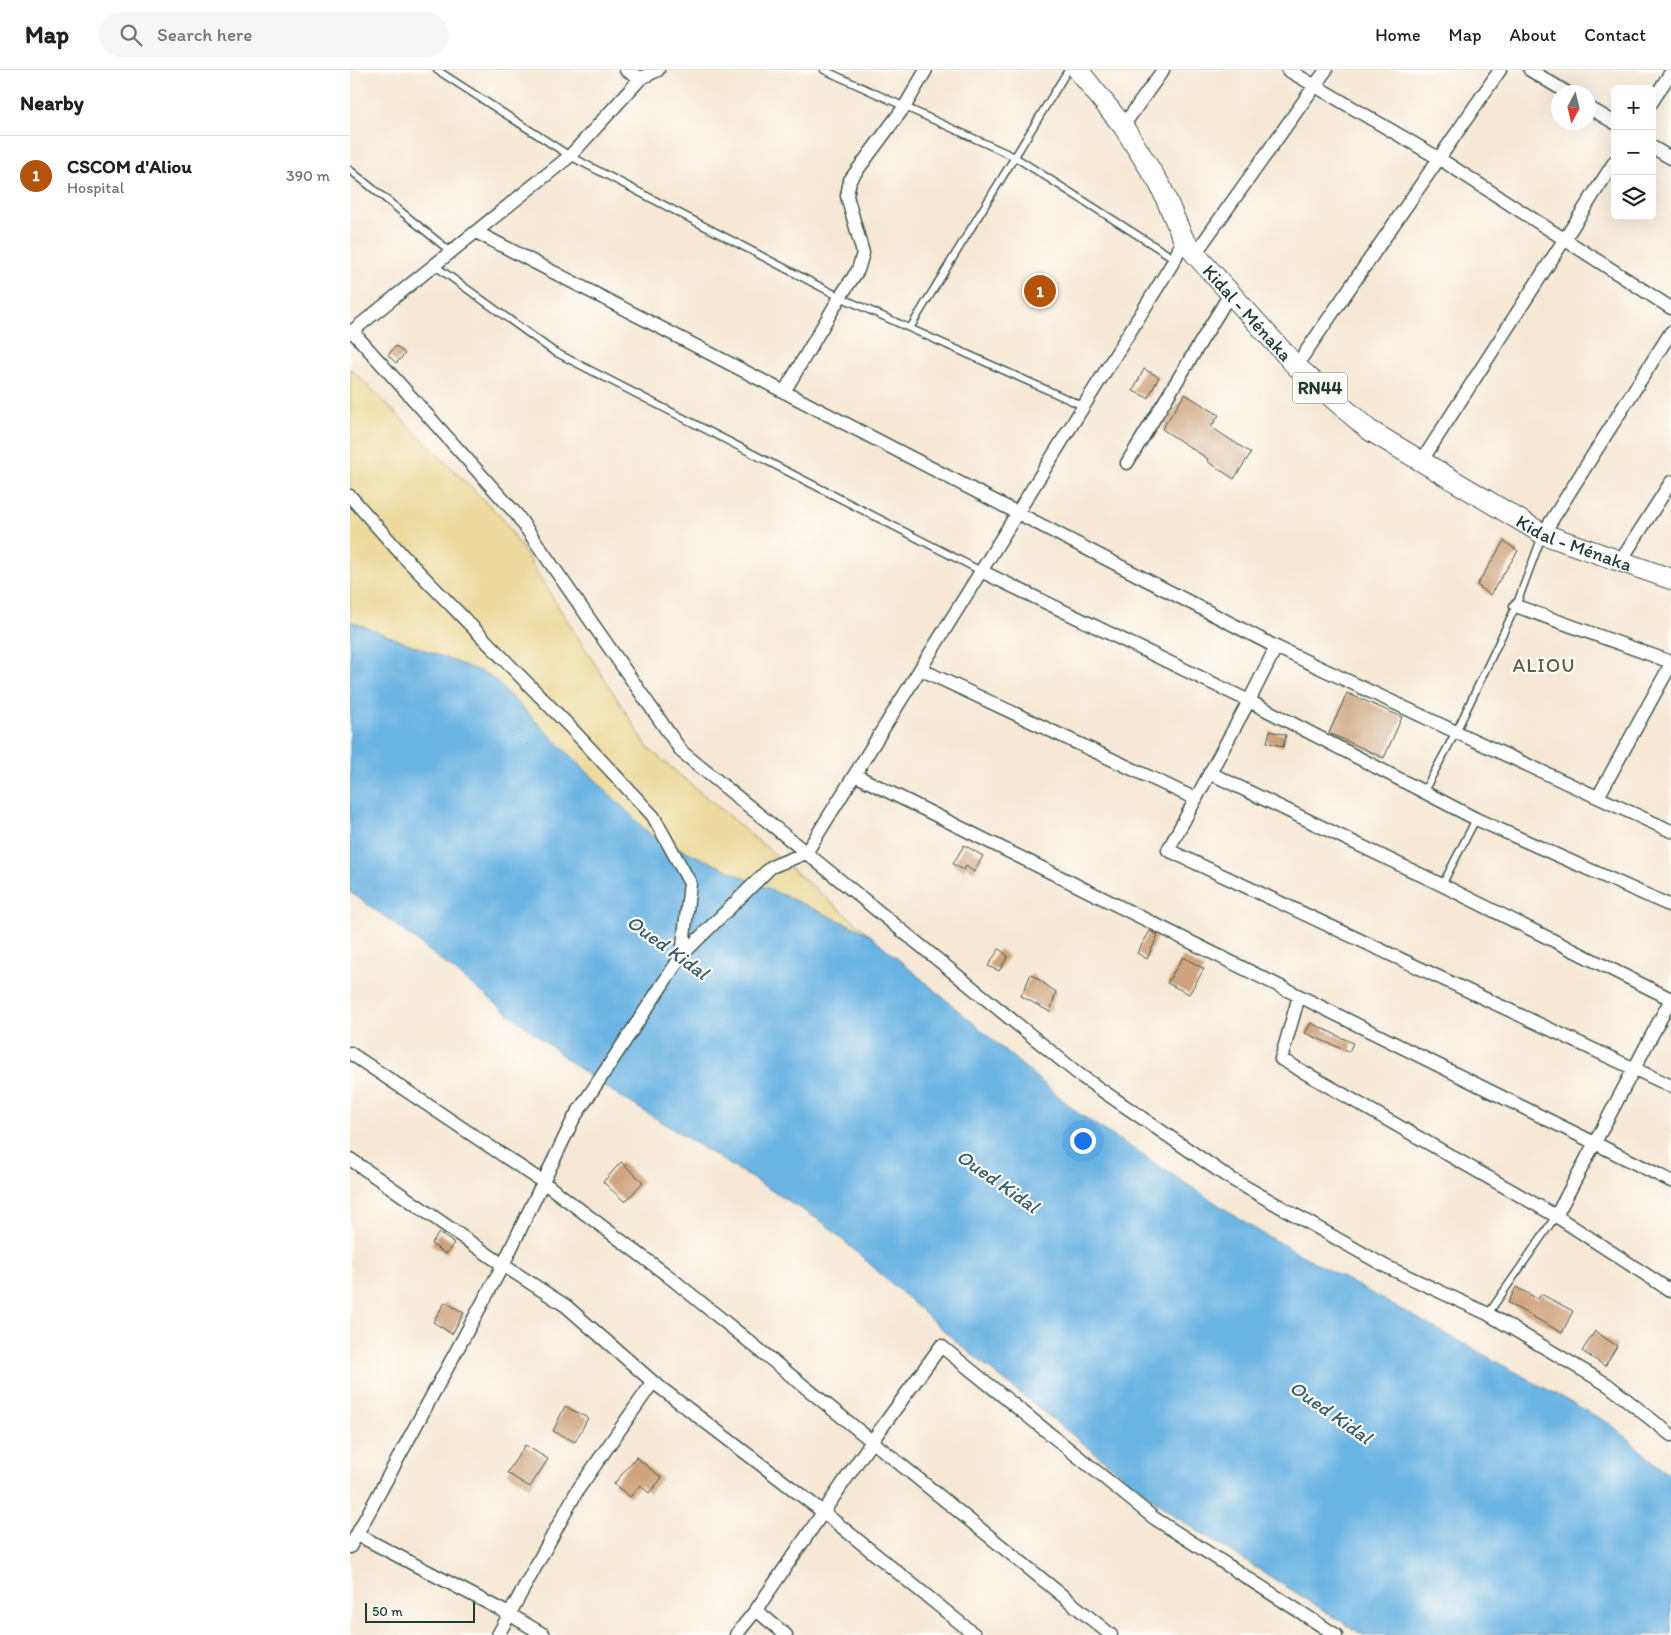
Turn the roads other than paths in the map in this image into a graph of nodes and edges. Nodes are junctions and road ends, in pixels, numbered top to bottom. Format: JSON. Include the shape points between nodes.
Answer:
{"nodes":[{"id":1,"x":437,"y":70,"type":"edge"},
{"id":2,"x":626,"y":70,"type":"edge"},
{"id":3,"x":658,"y":70,"type":"edge"},
{"id":4,"x":824,"y":70,"type":"edge"},
{"id":5,"x":926,"y":70,"type":"edge"},
{"id":6,"x":1068,"y":70,"type":"edge"},
{"id":7,"x":1078,"y":70,"type":"edge"},
{"id":8,"x":1163,"y":70,"type":"edge"},
{"id":9,"x":1288,"y":70,"type":"edge"},
{"id":10,"x":1326,"y":70,"type":"edge"},
{"id":11,"x":1500,"y":70,"type":"edge"},
{"id":12,"x":1530,"y":70,"type":"edge"},
{"id":13,"x":1671,"y":72,"type":"edge"},
{"id":14,"x":641,"y":78,"type":"junction"},
{"id":15,"x":1555,"y":85,"type":"edge"},
{"id":16,"x":1314,"y":86,"type":"junction"},
{"id":17,"x":1656,"y":96,"type":"edge"},
{"id":18,"x":905,"y":106,"type":"junction"},
{"id":19,"x":1596,"y":112,"type":"edge"},
{"id":20,"x":1611,"y":121,"type":"edge"},
{"id":21,"x":1123,"y":126,"type":"junction"},
{"id":22,"x":1656,"y":149,"type":"edge"},
{"id":23,"x":570,"y":156,"type":"junction"},
{"id":24,"x":1015,"y":157,"type":"junction"},
{"id":25,"x":1671,"y":158,"type":"edge"},
{"id":26,"x":1440,"y":159,"type":"junction"},
{"id":27,"x":1611,"y":166,"type":"edge"},
{"id":28,"x":350,"y":170,"type":"edge"},
{"id":29,"x":476,"y":232,"type":"junction"},
{"id":30,"x":1183,"y":238,"type":"junction"},
{"id":31,"x":1565,"y":239,"type":"junction"},
{"id":32,"x":450,"y":252,"type":"junction"},
{"id":33,"x":1195,"y":254,"type":"junction"},
{"id":34,"x":1175,"y":259,"type":"junction"},
{"id":35,"x":434,"y":265,"type":"junction"},
{"id":36,"x":1230,"y":294,"type":"junction"},
{"id":37,"x":840,"y":297,"type":"junction"},
{"id":38,"x":1671,"y":308,"type":"edge"},
{"id":39,"x":910,"y":328,"type":"junction"},
{"id":40,"x":351,"y":332,"type":"edge"},
{"id":41,"x":1671,"y":332,"type":"edge"},
{"id":42,"x":1296,"y":366,"type":"junction"},
{"id":43,"x":784,"y":392,"type":"junction"},
{"id":44,"x":1083,"y":406,"type":"junction"},
{"id":45,"x":1421,"y":462,"type":"junction"},
{"id":46,"x":1127,"y":463,"type":"dead end"},
{"id":47,"x":1671,"y":482,"type":"edge"},
{"id":48,"x":350,"y":496,"type":"edge"},
{"id":49,"x":1017,"y":513,"type":"junction"},
{"id":50,"x":1543,"y":534,"type":"junction"},
{"id":51,"x":1620,"y":562,"type":"junction"},
{"id":52,"x":981,"y":572,"type":"junction"},
{"id":53,"x":1671,"y":579,"type":"edge"},
{"id":54,"x":1516,"y":606,"type":"junction"},
{"id":55,"x":1276,"y":647,"type":"junction"},
{"id":56,"x":1671,"y":663,"type":"edge"},
{"id":57,"x":920,"y":669,"type":"junction"},
{"id":58,"x":1249,"y":701,"type":"junction"},
{"id":59,"x":1456,"y":732,"type":"junction"},
{"id":60,"x":1210,"y":773,"type":"junction"},
{"id":61,"x":855,"y":774,"type":"junction"},
{"id":62,"x":1424,"y":791,"type":"junction"},
{"id":63,"x":1598,"y":796,"type":"junction"},
{"id":64,"x":1196,"y":799,"type":"junction"},
{"id":65,"x":1476,"y":819,"type":"junction"},
{"id":66,"x":1671,"y":830,"type":"edge"},
{"id":67,"x":806,"y":853,"type":"junction"},
{"id":68,"x":1442,"y":885,"type":"junction"},
{"id":69,"x":1671,"y":906,"type":"edge"},
{"id":70,"x":682,"y":956,"type":"junction"},
{"id":71,"x":1298,"y":996,"type":"junction"},
{"id":72,"x":1671,"y":999,"type":"edge"},
{"id":73,"x":350,"y":1053,"type":"edge"},
{"id":74,"x":1635,"y":1068,"type":"junction"},
{"id":75,"x":1671,"y":1086,"type":"edge"},
{"id":76,"x":1594,"y":1144,"type":"junction"},
{"id":77,"x":350,"y":1159,"type":"edge"},
{"id":78,"x":1671,"y":1181,"type":"edge"},
{"id":79,"x":543,"y":1182,"type":"junction"},
{"id":80,"x":1556,"y":1216,"type":"junction"},
{"id":81,"x":503,"y":1265,"type":"junction"},
{"id":82,"x":1671,"y":1291,"type":"edge"},
{"id":83,"x":1488,"y":1314,"type":"junction"},
{"id":84,"x":653,"y":1382,"type":"junction"},
{"id":85,"x":1671,"y":1435,"type":"edge"},
{"id":86,"x":872,"y":1441,"type":"junction"},
{"id":87,"x":823,"y":1512,"type":"junction"},
{"id":88,"x":358,"y":1535,"type":"junction"},
{"id":89,"x":350,"y":1547,"type":"edge"},
{"id":90,"x":756,"y":1610,"type":"junction"},
{"id":91,"x":509,"y":1614,"type":"junction"},
{"id":92,"x":498,"y":1635,"type":"edge"},
{"id":93,"x":544,"y":1635,"type":"edge"},
{"id":94,"x":736,"y":1635,"type":"edge"},
{"id":95,"x":786,"y":1635,"type":"edge"},
{"id":96,"x":975,"y":1635,"type":"edge"},
{"id":97,"x":1111,"y":1635,"type":"edge"},
{"id":98,"x":1336,"y":1635,"type":"edge"}],
"edges":[{"from":1,"to":23,"type":"lane"},
{"from":2,"to":14,"type":"street"},
{"from":3,"to":14,"type":"street"},
{"from":4,"to":18,"type":"lane"},
{"from":5,"to":18,"type":"street"},
{"from":6,"to":24,"type":"lane"},
{"from":7,"to":21,"type":"main road","name":"Kidal - Ménaka","number":"RN44"},
{"from":8,"to":21,"type":"street"},
{"from":9,"to":16,"type":"street"},
{"from":10,"to":16,"type":"street"},
{"from":11,"to":26,"type":"street"},
{"from":12,"to":15,"type":"street"},
{"from":13,"to":17,"type":"street"},
{"from":14,"to":23,"type":"street"},
{"from":16,"to":26,"type":"street"},
{"from":16,"to":33,"type":"street"},
{"from":18,"to":24,"type":"lane"},
{"from":18,"to":37,"type":"street","via":[[850,180],[847,196],[863,252],[858,270]]},
{"from":19,"to":20,"type":"street"},
{"from":21,"to":30,"type":"main road","name":"Kidal - Ménaka","number":"RN44","via":[[1160,185]]},
{"from":22,"to":25,"type":"street"},
{"from":23,"to":29,"type":"street"},
{"from":23,"to":37,"type":"lane"},
{"from":24,"to":34,"type":"lane"},
{"from":24,"to":39,"type":"lane"},
{"from":26,"to":31,"type":"street"},
{"from":26,"to":42,"type":"street"},
{"from":27,"to":31,"type":"street"},
{"from":28,"to":32,"type":"lane"},
{"from":29,"to":32,"type":"street"},
{"from":29,"to":43,"type":"street"},
{"from":30,"to":33,"type":"main road","name":"Kidal - Ménaka","number":"RN44"},
{"from":30,"to":34,"type":"street"},
{"from":31,"to":38,"type":"street"},
{"from":31,"to":45,"type":"street"},
{"from":32,"to":35,"type":"street"},
{"from":33,"to":36,"type":"main road","name":"Kidal - Ménaka","number":"RN44"},
{"from":34,"to":44,"type":"street"},
{"from":35,"to":40,"type":"street"},
{"from":35,"to":52,"type":"lane","via":[[553,351]]},
{"from":36,"to":42,"type":"main road","name":"Kidal - Ménaka","number":"RN44"},
{"from":36,"to":46,"type":"street"},
{"from":37,"to":39,"type":"lane"},
{"from":37,"to":43,"type":"street"},
{"from":39,"to":44,"type":"lane"},
{"from":40,"to":67,"type":"street","via":[[517,515],[682,752]]},
{"from":41,"to":50,"type":"street"},
{"from":42,"to":45,"type":"main road","name":"Kidal - Ménaka","number":"RN44","via":[[1369,430]]},
{"from":43,"to":49,"type":"street"},
{"from":44,"to":49,"type":"street"},
{"from":45,"to":50,"type":"main road","name":"Kidal - Ménaka","number":"RN44"},
{"from":47,"to":51,"type":"street"},
{"from":48,"to":70,"type":"street","via":[[404,557],[654,816],[690,883]]},
{"from":49,"to":52,"type":"street"},
{"from":49,"to":55,"type":"street"},
{"from":50,"to":51,"type":"main road","name":"Kidal - Ménaka","number":"RN44"},
{"from":50,"to":54,"type":"lane"},
{"from":51,"to":53,"type":"main road","name":"Kidal - Ménaka","number":"RN44"},
{"from":52,"to":57,"type":"street"},
{"from":52,"to":58,"type":"street"},
{"from":54,"to":56,"type":"street"},
{"from":54,"to":59,"type":"lane"},
{"from":55,"to":58,"type":"street"},
{"from":55,"to":59,"type":"street"},
{"from":56,"to":63,"type":"street"},
{"from":57,"to":61,"type":"street"},
{"from":57,"to":64,"type":"street"},
{"from":58,"to":60,"type":"street"},
{"from":58,"to":62,"type":"street"},
{"from":59,"to":62,"type":"lane"},
{"from":59,"to":63,"type":"street"},
{"from":60,"to":64,"type":"street"},
{"from":60,"to":68,"type":"street"},
{"from":61,"to":67,"type":"street"},
{"from":61,"to":71,"type":"street"},
{"from":62,"to":65,"type":"street"},
{"from":63,"to":66,"type":"street"},
{"from":64,"to":74,"type":"street","via":[[1168,850]]},
{"from":65,"to":68,"type":"lane"},
{"from":65,"to":69,"type":"street"},
{"from":67,"to":70,"type":"street","via":[[770,867]]},
{"from":67,"to":83,"type":"street","via":[[1081,1076],[1228,1177],[1385,1266]]},
{"from":68,"to":72,"type":"street"},
{"from":70,"to":79,"type":"street","via":[[574,1118]]},
{"from":71,"to":76,"type":"street"},
{"from":71,"to":80,"type":"street","via":[[1281,1059]]},
{"from":72,"to":74,"type":"street"},
{"from":73,"to":79,"type":"street"},
{"from":74,"to":75,"type":"street"},
{"from":74,"to":76,"type":"street"},
{"from":76,"to":78,"type":"street"},
{"from":76,"to":80,"type":"street"},
{"from":77,"to":81,"type":"street"},
{"from":79,"to":81,"type":"street"},
{"from":79,"to":86,"type":"street","via":[[668,1275]]},
{"from":80,"to":82,"type":"street"},
{"from":80,"to":83,"type":"lane"},
{"from":81,"to":84,"type":"street","via":[[566,1306]]},
{"from":81,"to":88,"type":"street"},
{"from":83,"to":85,"type":"street","via":[[1608,1385]]},
{"from":84,"to":87,"type":"street"},
{"from":84,"to":91,"type":"street","via":[[577,1491]]},
{"from":86,"to":87,"type":"street"},
{"from":86,"to":97,"type":"street"},
{"from":86,"to":98,"type":"street","via":[[941,1346],[1154,1518]]},
{"from":87,"to":90,"type":"street"},
{"from":87,"to":96,"type":"street"},
{"from":88,"to":89,"type":"street"},
{"from":88,"to":91,"type":"street"},
{"from":90,"to":94,"type":"street"},
{"from":90,"to":95,"type":"street"},
{"from":91,"to":92,"type":"street"},
{"from":91,"to":93,"type":"street"}]}
